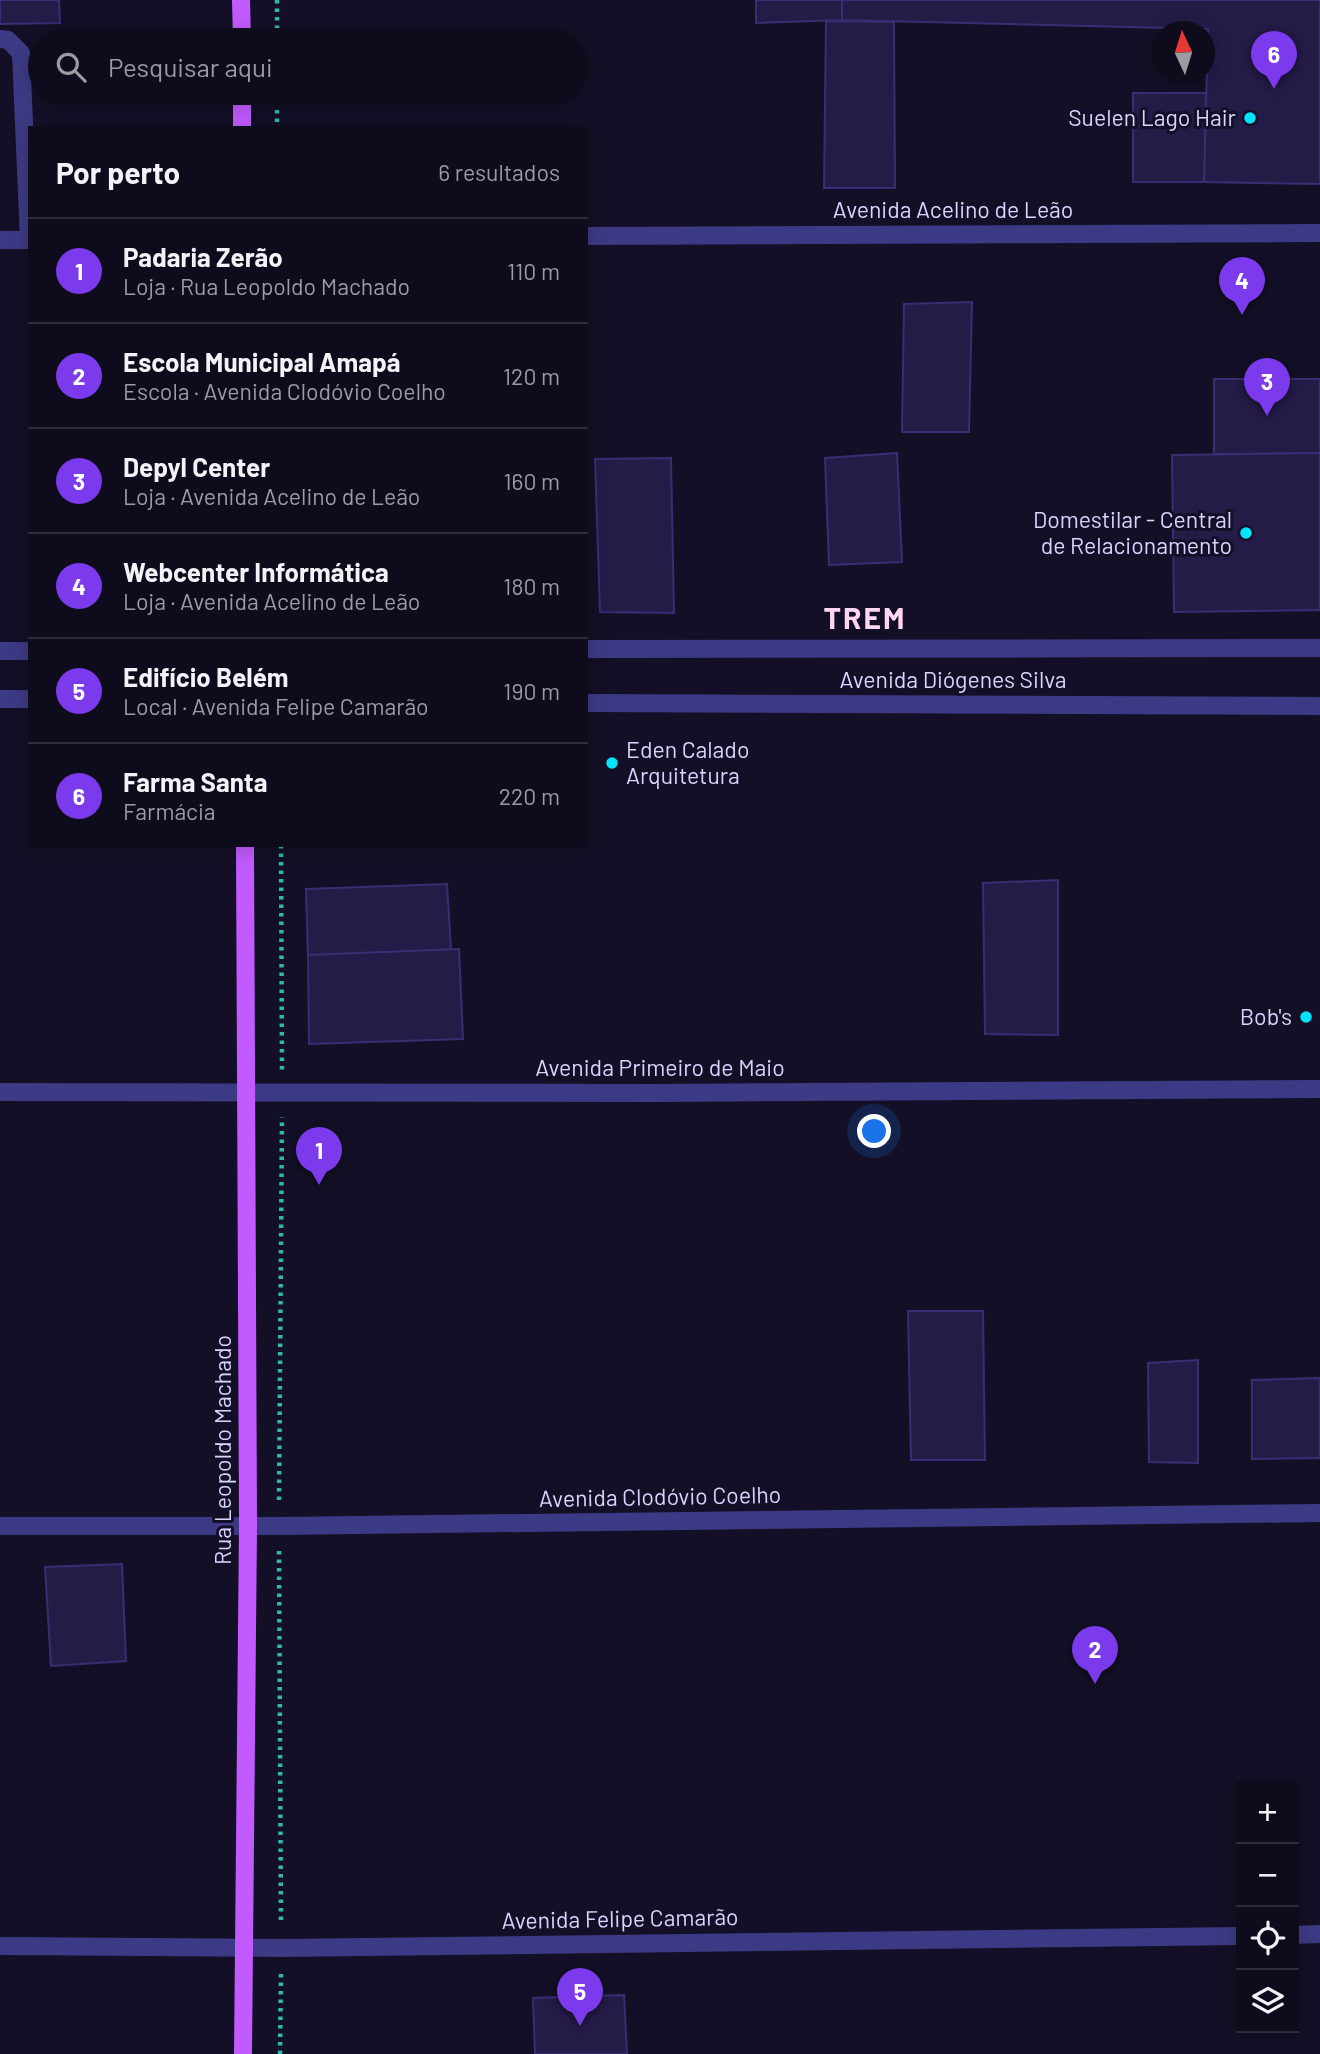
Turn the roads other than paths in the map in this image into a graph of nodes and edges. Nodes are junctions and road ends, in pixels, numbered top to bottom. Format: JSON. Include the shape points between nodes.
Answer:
{"nodes":[{"id":1,"x":241,"y":0,"type":"edge"},
{"id":2,"x":242,"y":28,"type":"edge"},
{"id":3,"x":0,"y":39,"type":"edge"},
{"id":4,"x":242,"y":105,"type":"edge"},
{"id":5,"x":242,"y":126,"type":"edge"},
{"id":6,"x":28,"y":189,"type":"edge"},
{"id":7,"x":1320,"y":233,"type":"edge"},
{"id":8,"x":588,"y":236,"type":"edge"},
{"id":9,"x":0,"y":240,"type":"edge"},
{"id":10,"x":28,"y":240,"type":"edge"},
{"id":11,"x":1320,"y":648,"type":"edge"},
{"id":12,"x":588,"y":649,"type":"edge"},
{"id":13,"x":0,"y":651,"type":"edge"},
{"id":14,"x":28,"y":651,"type":"edge"},
{"id":15,"x":0,"y":699,"type":"edge"},
{"id":16,"x":28,"y":699,"type":"edge"},
{"id":17,"x":588,"y":702,"type":"edge"},
{"id":18,"x":1320,"y":706,"type":"edge"},
{"id":19,"x":246,"y":847,"type":"edge"},
{"id":20,"x":1320,"y":1089,"type":"edge"},
{"id":21,"x":0,"y":1092,"type":"edge"},
{"id":22,"x":246,"y":1093,"type":"junction"},
{"id":23,"x":1320,"y":1513,"type":"edge"},
{"id":24,"x":248,"y":1525,"type":"junction"},
{"id":25,"x":0,"y":1526,"type":"edge"},
{"id":26,"x":1320,"y":1934,"type":"edge"},
{"id":27,"x":1299,"y":1935,"type":"edge"},
{"id":28,"x":1236,"y":1936,"type":"edge"},
{"id":29,"x":0,"y":1946,"type":"edge"},
{"id":30,"x":244,"y":1948,"type":"junction"},
{"id":31,"x":243,"y":2054,"type":"edge"}],
"edges":[{"from":1,"to":2,"type":"main road"},
{"from":3,"to":6,"type":"street","via":[[8,40],[21,53]]},
{"from":4,"to":5,"type":"main road"},
{"from":7,"to":8,"type":"street","name":"Avenida Acelino de Leão"},
{"from":9,"to":10,"type":"street"},
{"from":11,"to":12,"type":"street","name":"Avenida Diógenes Silva"},
{"from":13,"to":14,"type":"street"},
{"from":15,"to":16,"type":"street"},
{"from":17,"to":18,"type":"street","name":"Avenida Diógenes Silva"},
{"from":19,"to":22,"type":"main road","name":"Rua Leopoldo Machado"},
{"from":20,"to":22,"type":"street","name":"Avenida Primeiro de Maio"},
{"from":21,"to":22,"type":"street","name":"Avenida Primeiro de Maio"},
{"from":22,"to":24,"type":"main road","name":"Rua Leopoldo Machado"},
{"from":23,"to":24,"type":"street","name":"Avenida Clodóvio Coelho"},
{"from":24,"to":25,"type":"street","name":"Avenida Clodóvio Coelho"},
{"from":24,"to":30,"type":"main road","name":"Rua Leopoldo Machado"},
{"from":26,"to":27,"type":"street"},
{"from":28,"to":30,"type":"street","name":"Avenida Felipe Camarão"},
{"from":29,"to":30,"type":"street","name":"Avenida Felipe Camarão"},
{"from":30,"to":31,"type":"main road","name":"Rua Leopoldo Machado"}]}
